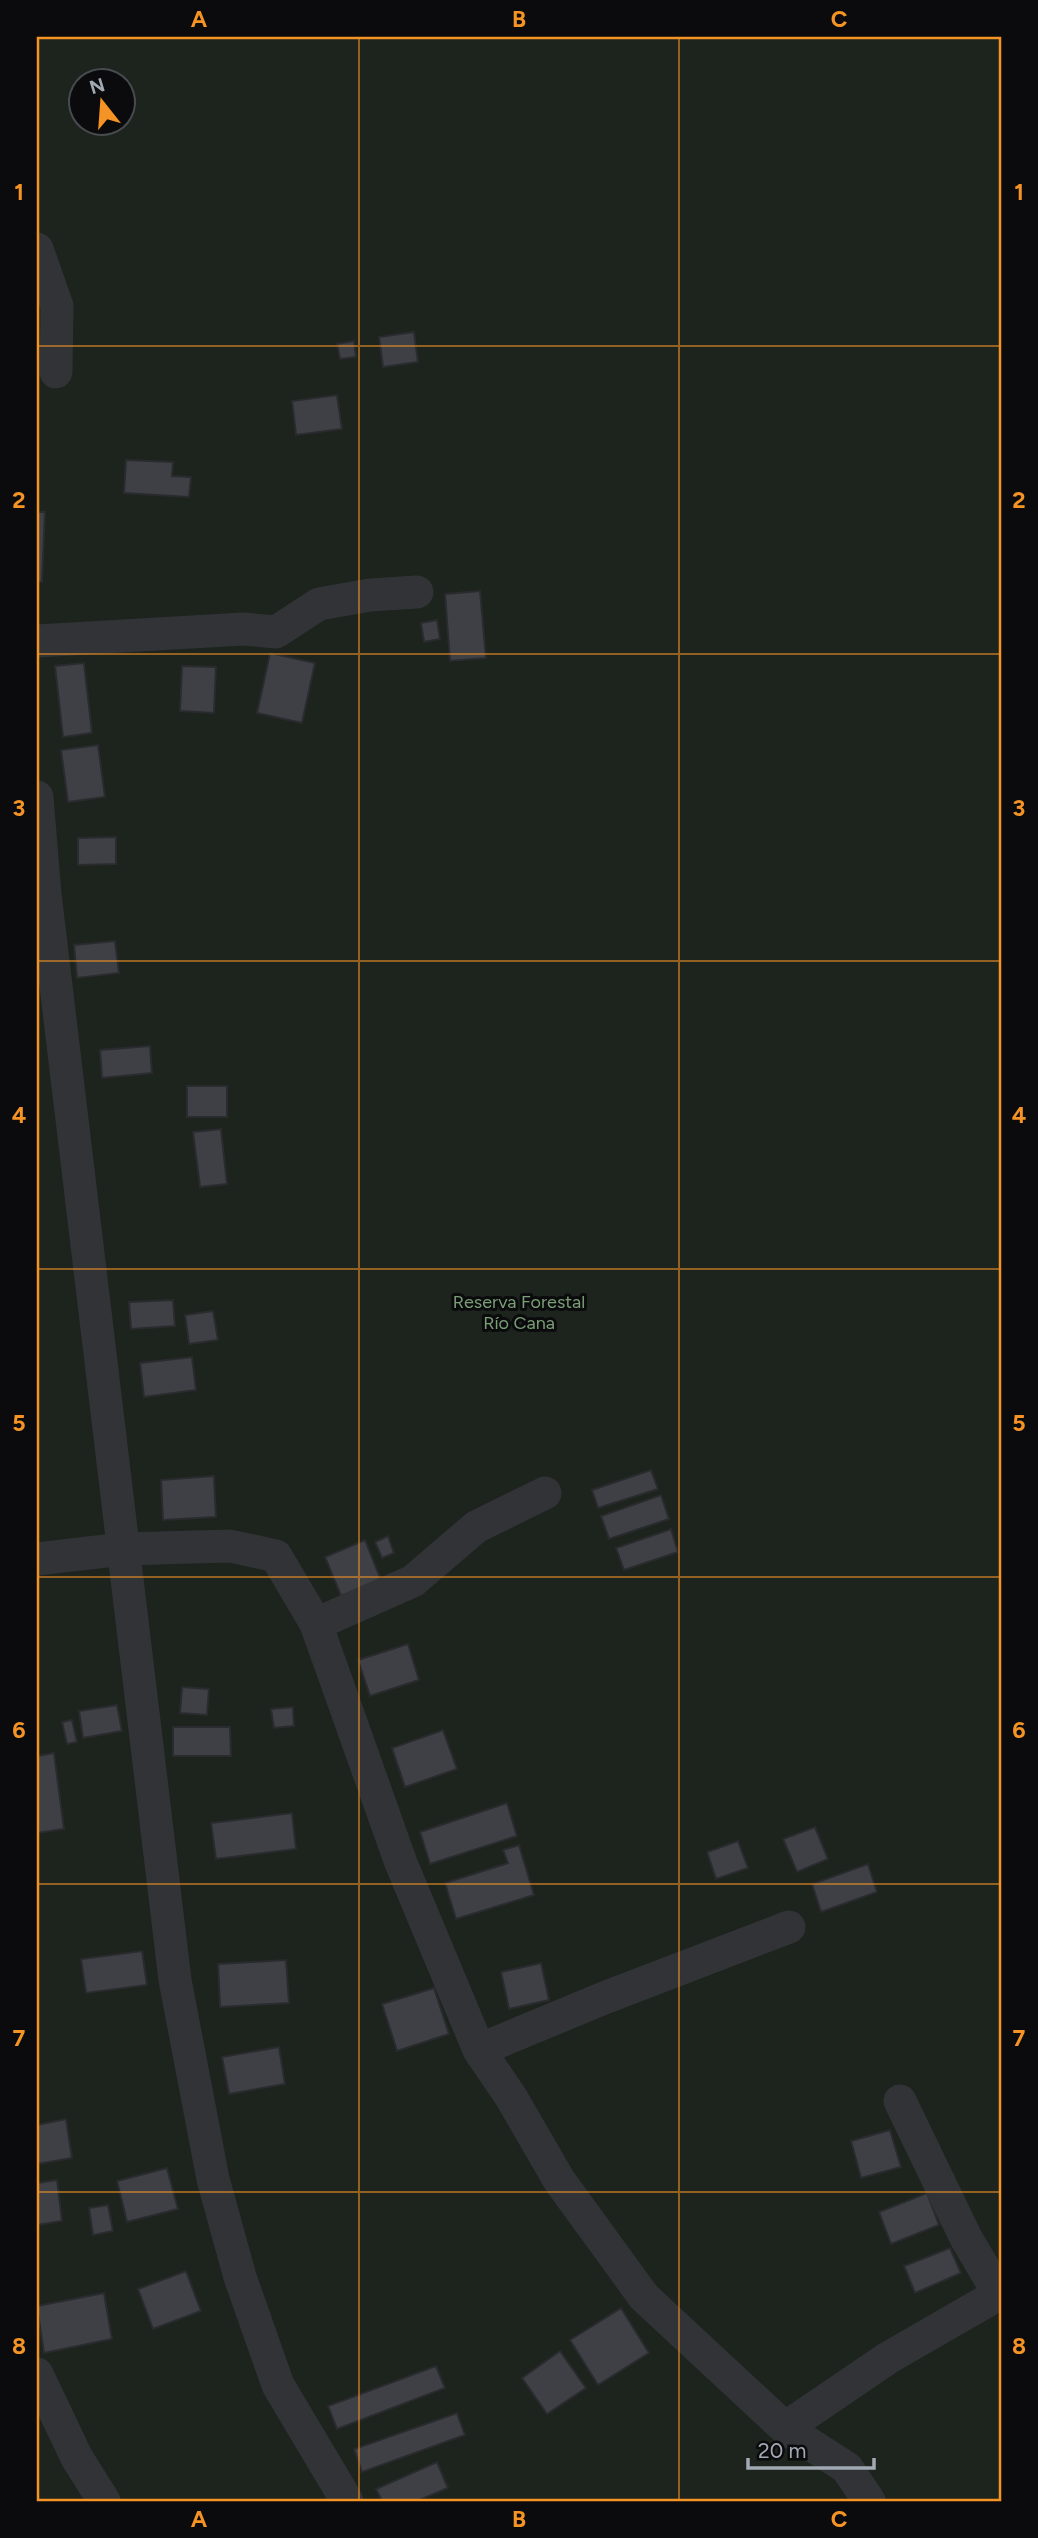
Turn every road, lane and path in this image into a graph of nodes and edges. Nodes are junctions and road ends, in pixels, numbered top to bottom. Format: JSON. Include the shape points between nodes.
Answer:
{"nodes":[{"id":1,"x":37,"y":249,"type":"edge"},
{"id":2,"x":56,"y":372,"type":"dead end"},
{"id":3,"x":417,"y":592,"type":"dead end"},
{"id":4,"x":37,"y":641,"type":"edge"},
{"id":5,"x":37,"y":797,"type":"edge"},
{"id":6,"x":545,"y":1493,"type":"dead end"},
{"id":7,"x":123,"y":1549,"type":"junction"},
{"id":8,"x":37,"y":1559,"type":"edge"},
{"id":9,"x":316,"y":1625,"type":"junction"},
{"id":10,"x":789,"y":1927,"type":"dead end"},
{"id":11,"x":479,"y":2050,"type":"junction"},
{"id":12,"x":900,"y":2101,"type":"dead end"},
{"id":13,"x":37,"y":2374,"type":"edge"},
{"id":14,"x":785,"y":2428,"type":"junction"},
{"id":15,"x":104,"y":2501,"type":"edge"},
{"id":16,"x":347,"y":2501,"type":"edge"},
{"id":17,"x":869,"y":2501,"type":"edge"}],
"edges":[{"from":1,"to":2,"type":"street","via":[[57,306]]},
{"from":3,"to":4,"type":"street","via":[[319,604],[276,632],[243,629]]},
{"from":5,"to":7,"type":"street"},
{"from":6,"to":9,"type":"street","via":[[476,1527],[413,1581]]},
{"from":7,"to":8,"type":"street"},
{"from":7,"to":9,"type":"street","via":[[230,1546],[276,1556]]},
{"from":7,"to":16,"type":"street","via":[[175,1980],[213,2179],[240,2277],[278,2385]]},
{"from":9,"to":11,"type":"street","via":[[401,1863]]},
{"from":10,"to":11,"type":"street"},
{"from":11,"to":14,"type":"street","via":[[559,2180],[644,2297]]},
{"from":12,"to":14,"type":"street","via":[[966,2238],[999,2294],[888,2358]]},
{"from":13,"to":15,"type":"street"},
{"from":14,"to":17,"type":"street","via":[[847,2468]]}]}
